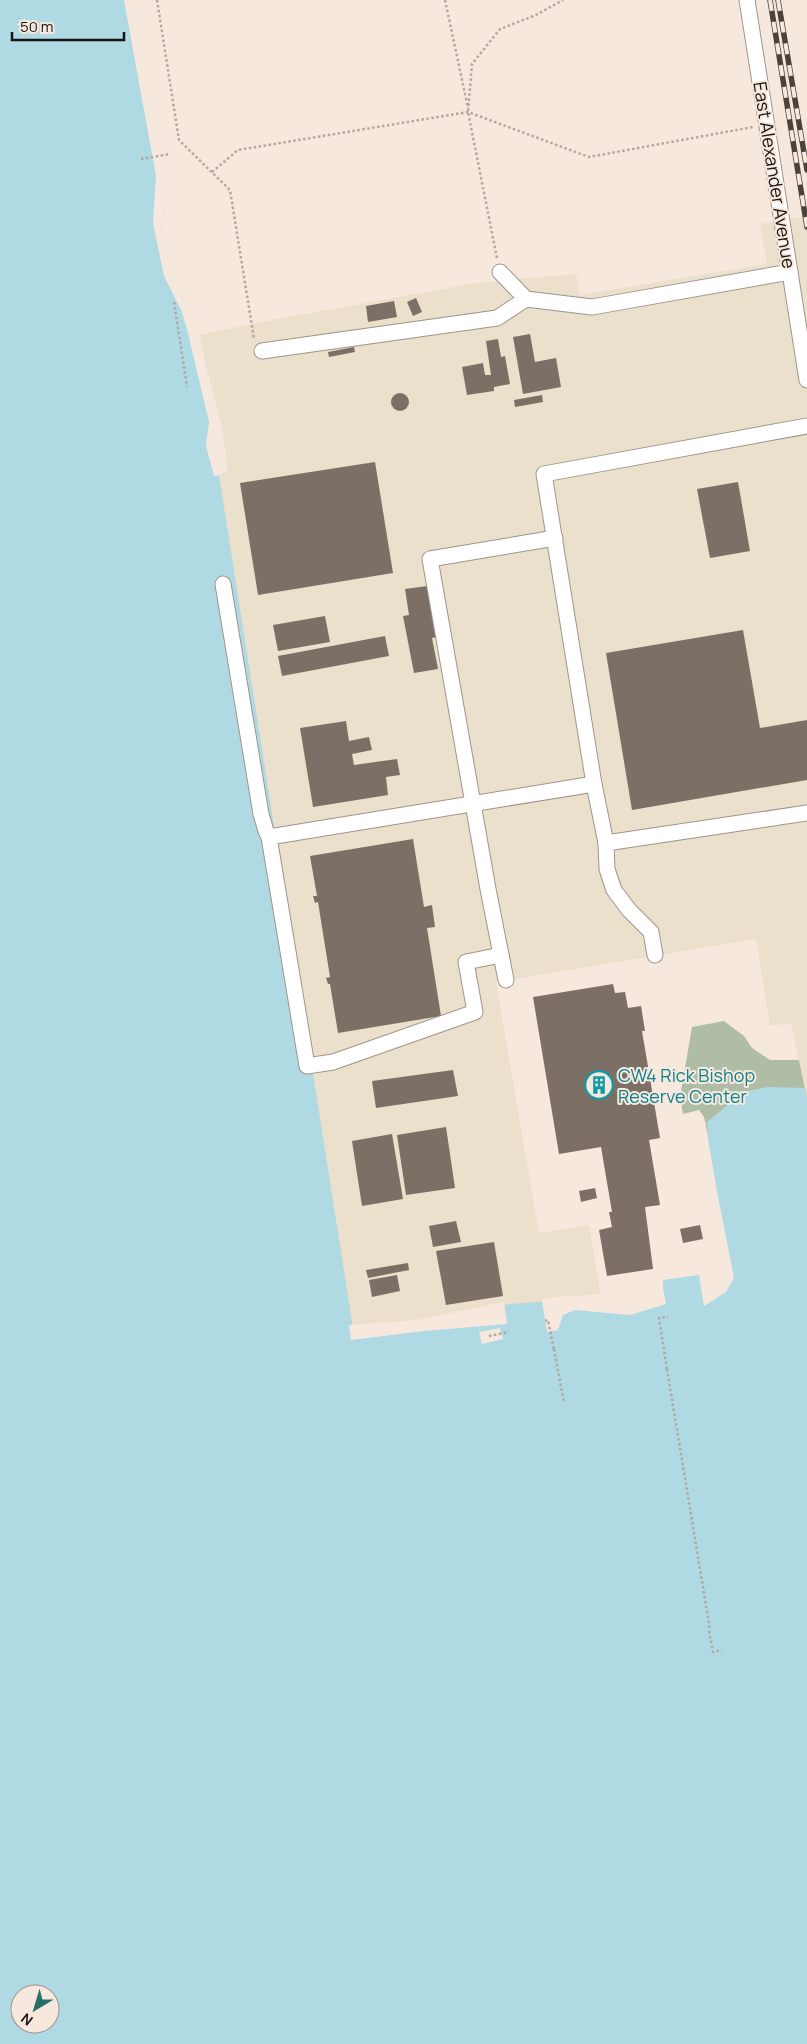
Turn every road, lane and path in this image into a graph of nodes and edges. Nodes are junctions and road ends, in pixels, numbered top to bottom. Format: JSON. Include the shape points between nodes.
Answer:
{"nodes":[{"id":1,"x":157,"y":0,"type":"edge"},
{"id":2,"x":445,"y":0,"type":"edge"},
{"id":3,"x":563,"y":0,"type":"edge"},
{"id":4,"x":747,"y":0,"type":"edge"},
{"id":5,"x":468,"y":112,"type":"junction"},
{"id":6,"x":767,"y":125,"type":"junction"},
{"id":7,"x":170,"y":154,"type":"dead end"},
{"id":8,"x":141,"y":159,"type":"dead end"},
{"id":9,"x":212,"y":172,"type":"junction"},
{"id":10,"x":500,"y":272,"type":"joint"},
{"id":11,"x":790,"y":272,"type":"junction"},
{"id":12,"x":526,"y":299,"type":"junction"},
{"id":13,"x":174,"y":302,"type":"dead end"},
{"id":14,"x":262,"y":351,"type":"joint"},
{"id":15,"x":807,"y":380,"type":"edge"},
{"id":16,"x":187,"y":387,"type":"dead end"},
{"id":17,"x":807,"y":426,"type":"edge"},
{"id":18,"x":554,"y":538,"type":"junction"},
{"id":19,"x":223,"y":584,"type":"dead end"},
{"id":20,"x":594,"y":784,"type":"junction"},
{"id":21,"x":473,"y":803,"type":"junction"},
{"id":22,"x":807,"y":812,"type":"edge"},
{"id":23,"x":269,"y":837,"type":"junction"},
{"id":24,"x":606,"y":843,"type":"junction"},
{"id":25,"x":501,"y":955,"type":"junction"},
{"id":26,"x":655,"y":955,"type":"dead end"},
{"id":27,"x":506,"y":980,"type":"dead end"},
{"id":28,"x":668,"y":1317,"type":"dead end"},
{"id":29,"x":545,"y":1320,"type":"dead end"},
{"id":30,"x":509,"y":1332,"type":"dead end"},
{"id":31,"x":489,"y":1336,"type":"dead end"},
{"id":32,"x":554,"y":1349,"type":"dead end"},
{"id":33,"x":557,"y":1363,"type":"junction"},
{"id":34,"x":667,"y":1369,"type":"dead end"},
{"id":35,"x":670,"y":1382,"type":"junction"},
{"id":36,"x":564,"y":1403,"type":"dead end"},
{"id":37,"x":704,"y":1598,"type":"junction"},
{"id":38,"x":710,"y":1630,"type":"dead end"},
{"id":39,"x":722,"y":1650,"type":"dead end"}],
"edges":[{"from":1,"to":9,"type":"path","via":[[179,140]]},
{"from":2,"to":5,"type":"path"},
{"from":3,"to":5,"type":"path","via":[[536,15],[500,28],[472,64]]},
{"from":4,"to":6,"type":"street","name":"East Alexander Avenue"},
{"from":5,"to":6,"type":"path","via":[[590,157]]},
{"from":5,"to":9,"type":"path","via":[[238,150]]},
{"from":5,"to":10,"type":"path"},
{"from":6,"to":11,"type":"street","name":"East Alexander Avenue"},
{"from":7,"to":8,"type":"path"},
{"from":9,"to":14,"type":"path","via":[[230,190],[255,348]]},
{"from":10,"to":12,"type":"street"},
{"from":11,"to":12,"type":"street","via":[[592,307]]},
{"from":11,"to":15,"type":"street","name":"East Alexander Avenue"},
{"from":12,"to":14,"type":"street","via":[[497,318]]},
{"from":13,"to":16,"type":"path"},
{"from":17,"to":18,"type":"street","via":[[544,474]]},
{"from":18,"to":20,"type":"street"},
{"from":18,"to":21,"type":"street","via":[[430,559]]},
{"from":19,"to":23,"type":"street","via":[[261,814]]},
{"from":20,"to":21,"type":"street"},
{"from":20,"to":24,"type":"street"},
{"from":21,"to":23,"type":"street"},
{"from":21,"to":25,"type":"street"},
{"from":22,"to":24,"type":"street"},
{"from":23,"to":25,"type":"street","via":[[307,1066],[333,1062],[474,1012],[466,962]]},
{"from":24,"to":26,"type":"street","via":[[607,869],[614,890],[651,932]]},
{"from":25,"to":27,"type":"street"},
{"from":28,"to":35,"type":"path","via":[[659,1318]]},
{"from":29,"to":33,"type":"path","via":[[548,1320]]},
{"from":30,"to":31,"type":"path"},
{"from":32,"to":33,"type":"path"},
{"from":33,"to":36,"type":"path"},
{"from":34,"to":35,"type":"path"},
{"from":35,"to":37,"type":"path"},
{"from":37,"to":38,"type":"path"},
{"from":37,"to":39,"type":"path","via":[[713,1652]]}]}
